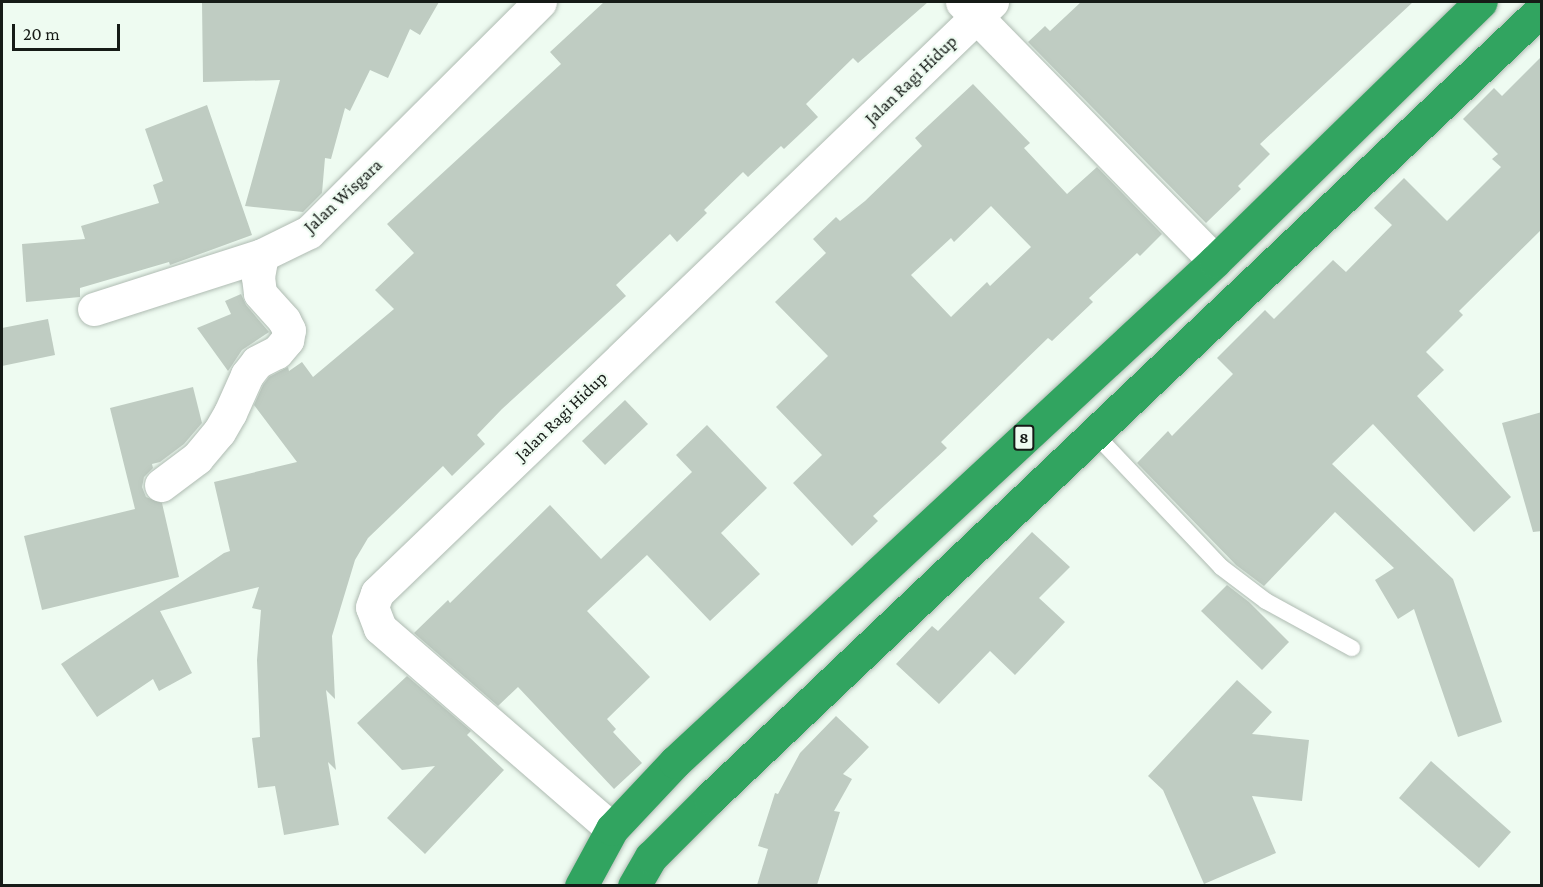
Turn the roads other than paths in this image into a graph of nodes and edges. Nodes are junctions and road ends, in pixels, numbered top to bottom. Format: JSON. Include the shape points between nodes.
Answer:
{"nodes":[{"id":1,"x":540,"y":2,"type":"edge"},
{"id":2,"x":1480,"y":2,"type":"edge"},
{"id":3,"x":977,"y":7,"type":"edge"},
{"id":4,"x":1542,"y":9,"type":"edge"},
{"id":5,"x":262,"y":255,"type":"junction"},
{"id":6,"x":1215,"y":261,"type":"junction"},
{"id":7,"x":94,"y":309,"type":"dead end"},
{"id":8,"x":1094,"y":434,"type":"junction"},
{"id":9,"x":161,"y":485,"type":"dead end"},
{"id":10,"x":1352,"y":648,"type":"dead end"},
{"id":11,"x":612,"y":829,"type":"junction"},
{"id":12,"x":581,"y":885,"type":"edge"},
{"id":13,"x":634,"y":885,"type":"edge"}],
"edges":[{"from":1,"to":5,"type":"street","name":"Jalan Wisgara","via":[[309,232]]},
{"from":2,"to":6,"type":"highway","number":"8"},
{"from":3,"to":6,"type":"street"},
{"from":3,"to":11,"type":"street","name":"Jalan Ragi Hidup","via":[[376,593],[372,607],[381,628]]},
{"from":4,"to":8,"type":"highway"},
{"from":5,"to":7,"type":"street","name":"Jalan Wisgara"},
{"from":5,"to":9,"type":"street","via":[[258,277],[261,293],[284,320],[289,330],[287,340],[277,352],[257,362],[247,375],[224,423],[197,458]]},
{"from":6,"to":11,"type":"highway","number":"8","via":[[675,762]]},
{"from":8,"to":10,"type":"lane","via":[[1221,567],[1266,601]]},
{"from":8,"to":13,"type":"highway","via":[[710,798],[651,857]]},
{"from":11,"to":12,"type":"highway","number":"8"}]}
